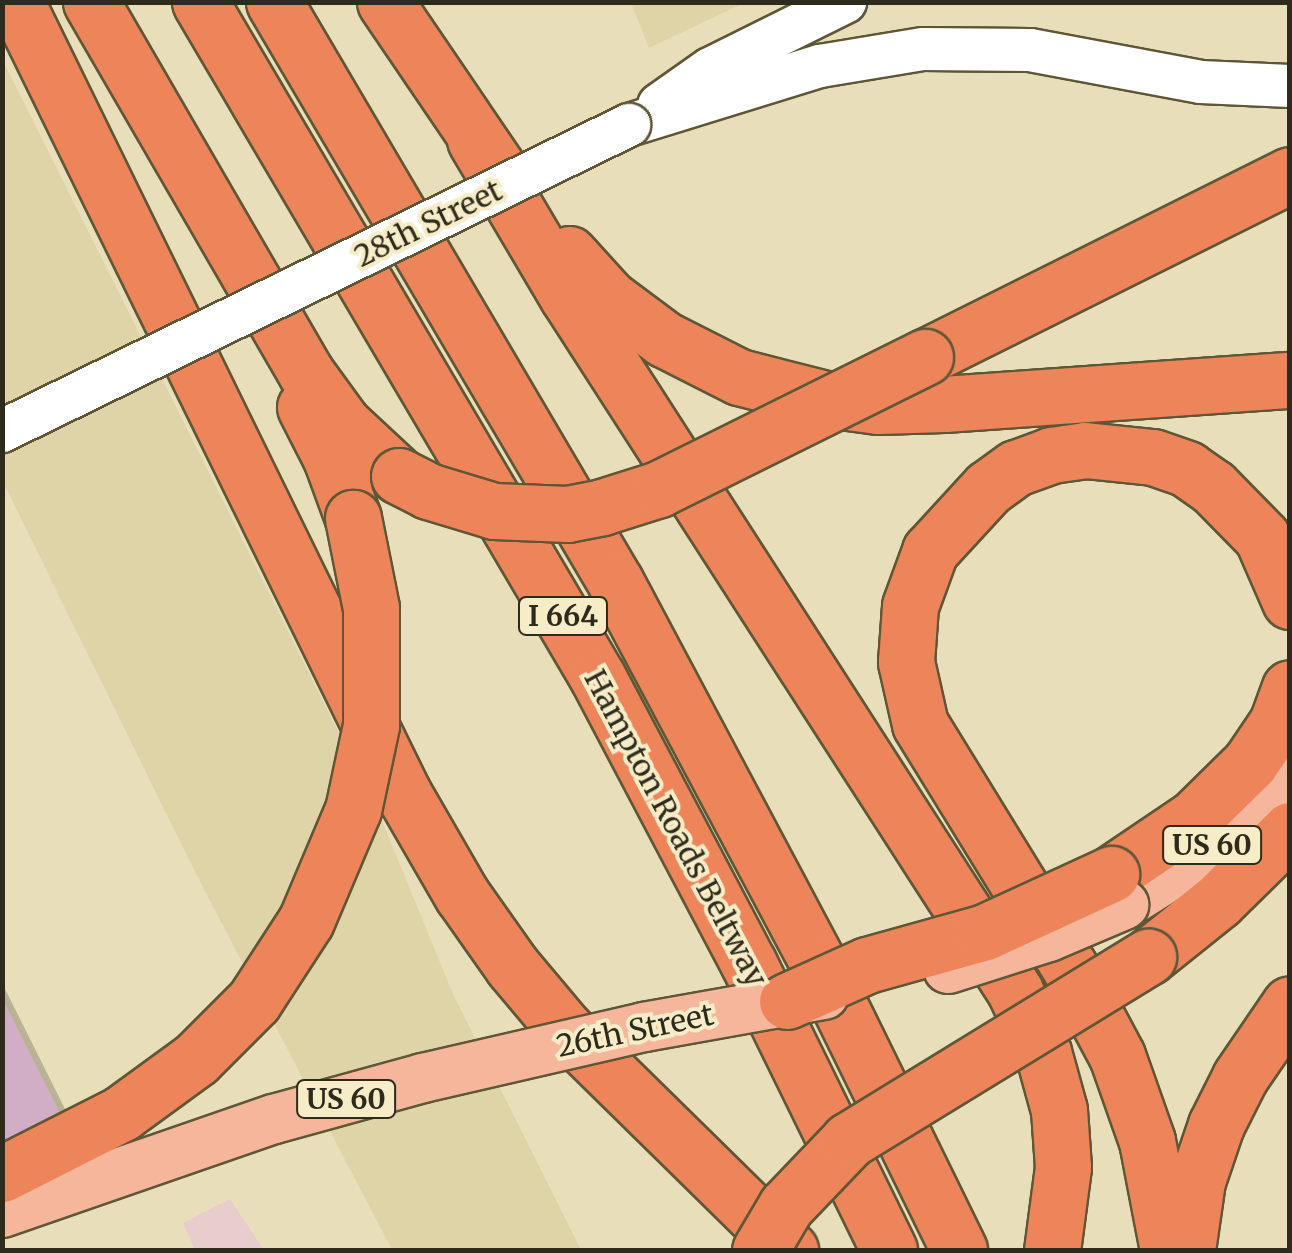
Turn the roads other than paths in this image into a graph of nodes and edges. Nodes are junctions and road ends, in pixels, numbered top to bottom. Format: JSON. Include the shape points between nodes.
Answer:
{"nodes":[{"id":1,"x":16,"y":2,"type":"edge"},
{"id":2,"x":91,"y":2,"type":"edge"},
{"id":3,"x":200,"y":2,"type":"edge"},
{"id":4,"x":274,"y":2,"type":"edge"},
{"id":5,"x":385,"y":2,"type":"edge"},
{"id":6,"x":845,"y":2,"type":"edge"},
{"id":7,"x":1290,"y":86,"type":"edge"},
{"id":8,"x":630,"y":125,"type":"junction"},
{"id":9,"x":474,"y":140,"type":"junction"},
{"id":10,"x":1290,"y":175,"type":"edge"},
{"id":11,"x":236,"y":260,"type":"junction"},
{"id":12,"x":1290,"y":380,"type":"edge"},
{"id":13,"x":2,"y":431,"type":"edge"},
{"id":14,"x":1290,"y":601,"type":"edge"},
{"id":15,"x":1290,"y":688,"type":"edge"},
{"id":16,"x":1290,"y":772,"type":"edge"},
{"id":17,"x":1290,"y":830,"type":"edge"},
{"id":18,"x":1117,"y":890,"type":"junction"},
{"id":19,"x":787,"y":1001,"type":"joint"},
{"id":20,"x":1290,"y":1004,"type":"edge"},
{"id":21,"x":2,"y":1174,"type":"edge"},
{"id":22,"x":2,"y":1213,"type":"edge"},
{"id":23,"x":760,"y":1250,"type":"edge"},
{"id":24,"x":790,"y":1250,"type":"edge"},
{"id":25,"x":888,"y":1250,"type":"edge"},
{"id":26,"x":959,"y":1250,"type":"edge"},
{"id":27,"x":1052,"y":1250,"type":"edge"},
{"id":28,"x":1168,"y":1250,"type":"edge"},
{"id":29,"x":1187,"y":1250,"type":"edge"}],
"edges":[{"from":1,"to":24,"type":"highway","via":[[394,776],[446,868],[512,966],[564,1028]]},
{"from":2,"to":11,"type":"highway"},
{"from":3,"to":25,"type":"highway","name":"Hampton Roads Beltway","number":"I 664","via":[[598,678]]},
{"from":4,"to":26,"type":"highway","name":"Hampton Roads Beltway","number":"I 664","via":[[616,583],[820,966]]},
{"from":5,"to":9,"type":"highway"},
{"from":6,"to":8,"type":"main road","name":"28th Street","via":[[710,68]]},
{"from":7,"to":8,"type":"main road","via":[[1201,82],[1030,50],[923,49],[820,66]]},
{"from":8,"to":13,"type":"main road","name":"28th Street","bridge":true},
{"from":9,"to":12,"type":"highway","via":[[609,298],[701,359],[779,389],[878,406]]},
{"from":9,"to":27,"type":"highway","via":[[568,298],[1015,991],[1052,1080],[1063,1147]]},
{"from":10,"to":11,"type":"highway","bridge":true,"via":[[659,489],[567,514],[494,512],[399,476],[321,396]]},
{"from":11,"to":21,"type":"highway","bridge":true,"via":[[353,518],[371,608],[370,725],[353,810],[306,921],[254,1001],[196,1059],[122,1113]]},
{"from":14,"to":28,"type":"highway","via":[[1262,537],[1213,486],[1153,456],[1085,450],[1016,468],[988,488],[930,552],[910,606],[906,662],[920,724],[1117,1056],[1147,1140]]},
{"from":15,"to":18,"type":"highway","via":[[1277,724],[1250,763]]},
{"from":16,"to":18,"type":"main road","number":"US 60","via":[[1192,862]]},
{"from":17,"to":23,"type":"highway","bridge":true,"via":[[1148,957],[849,1140],[786,1206]]},
{"from":18,"to":19,"type":"highway","bridge":true,"via":[[867,965]]},
{"from":19,"to":22,"type":"main road","name":"26th Street","number":"US 60","bridge":true,"via":[[564,1044],[328,1103]]},
{"from":20,"to":29,"type":"highway","via":[[1216,1125],[1197,1180]]}]}
